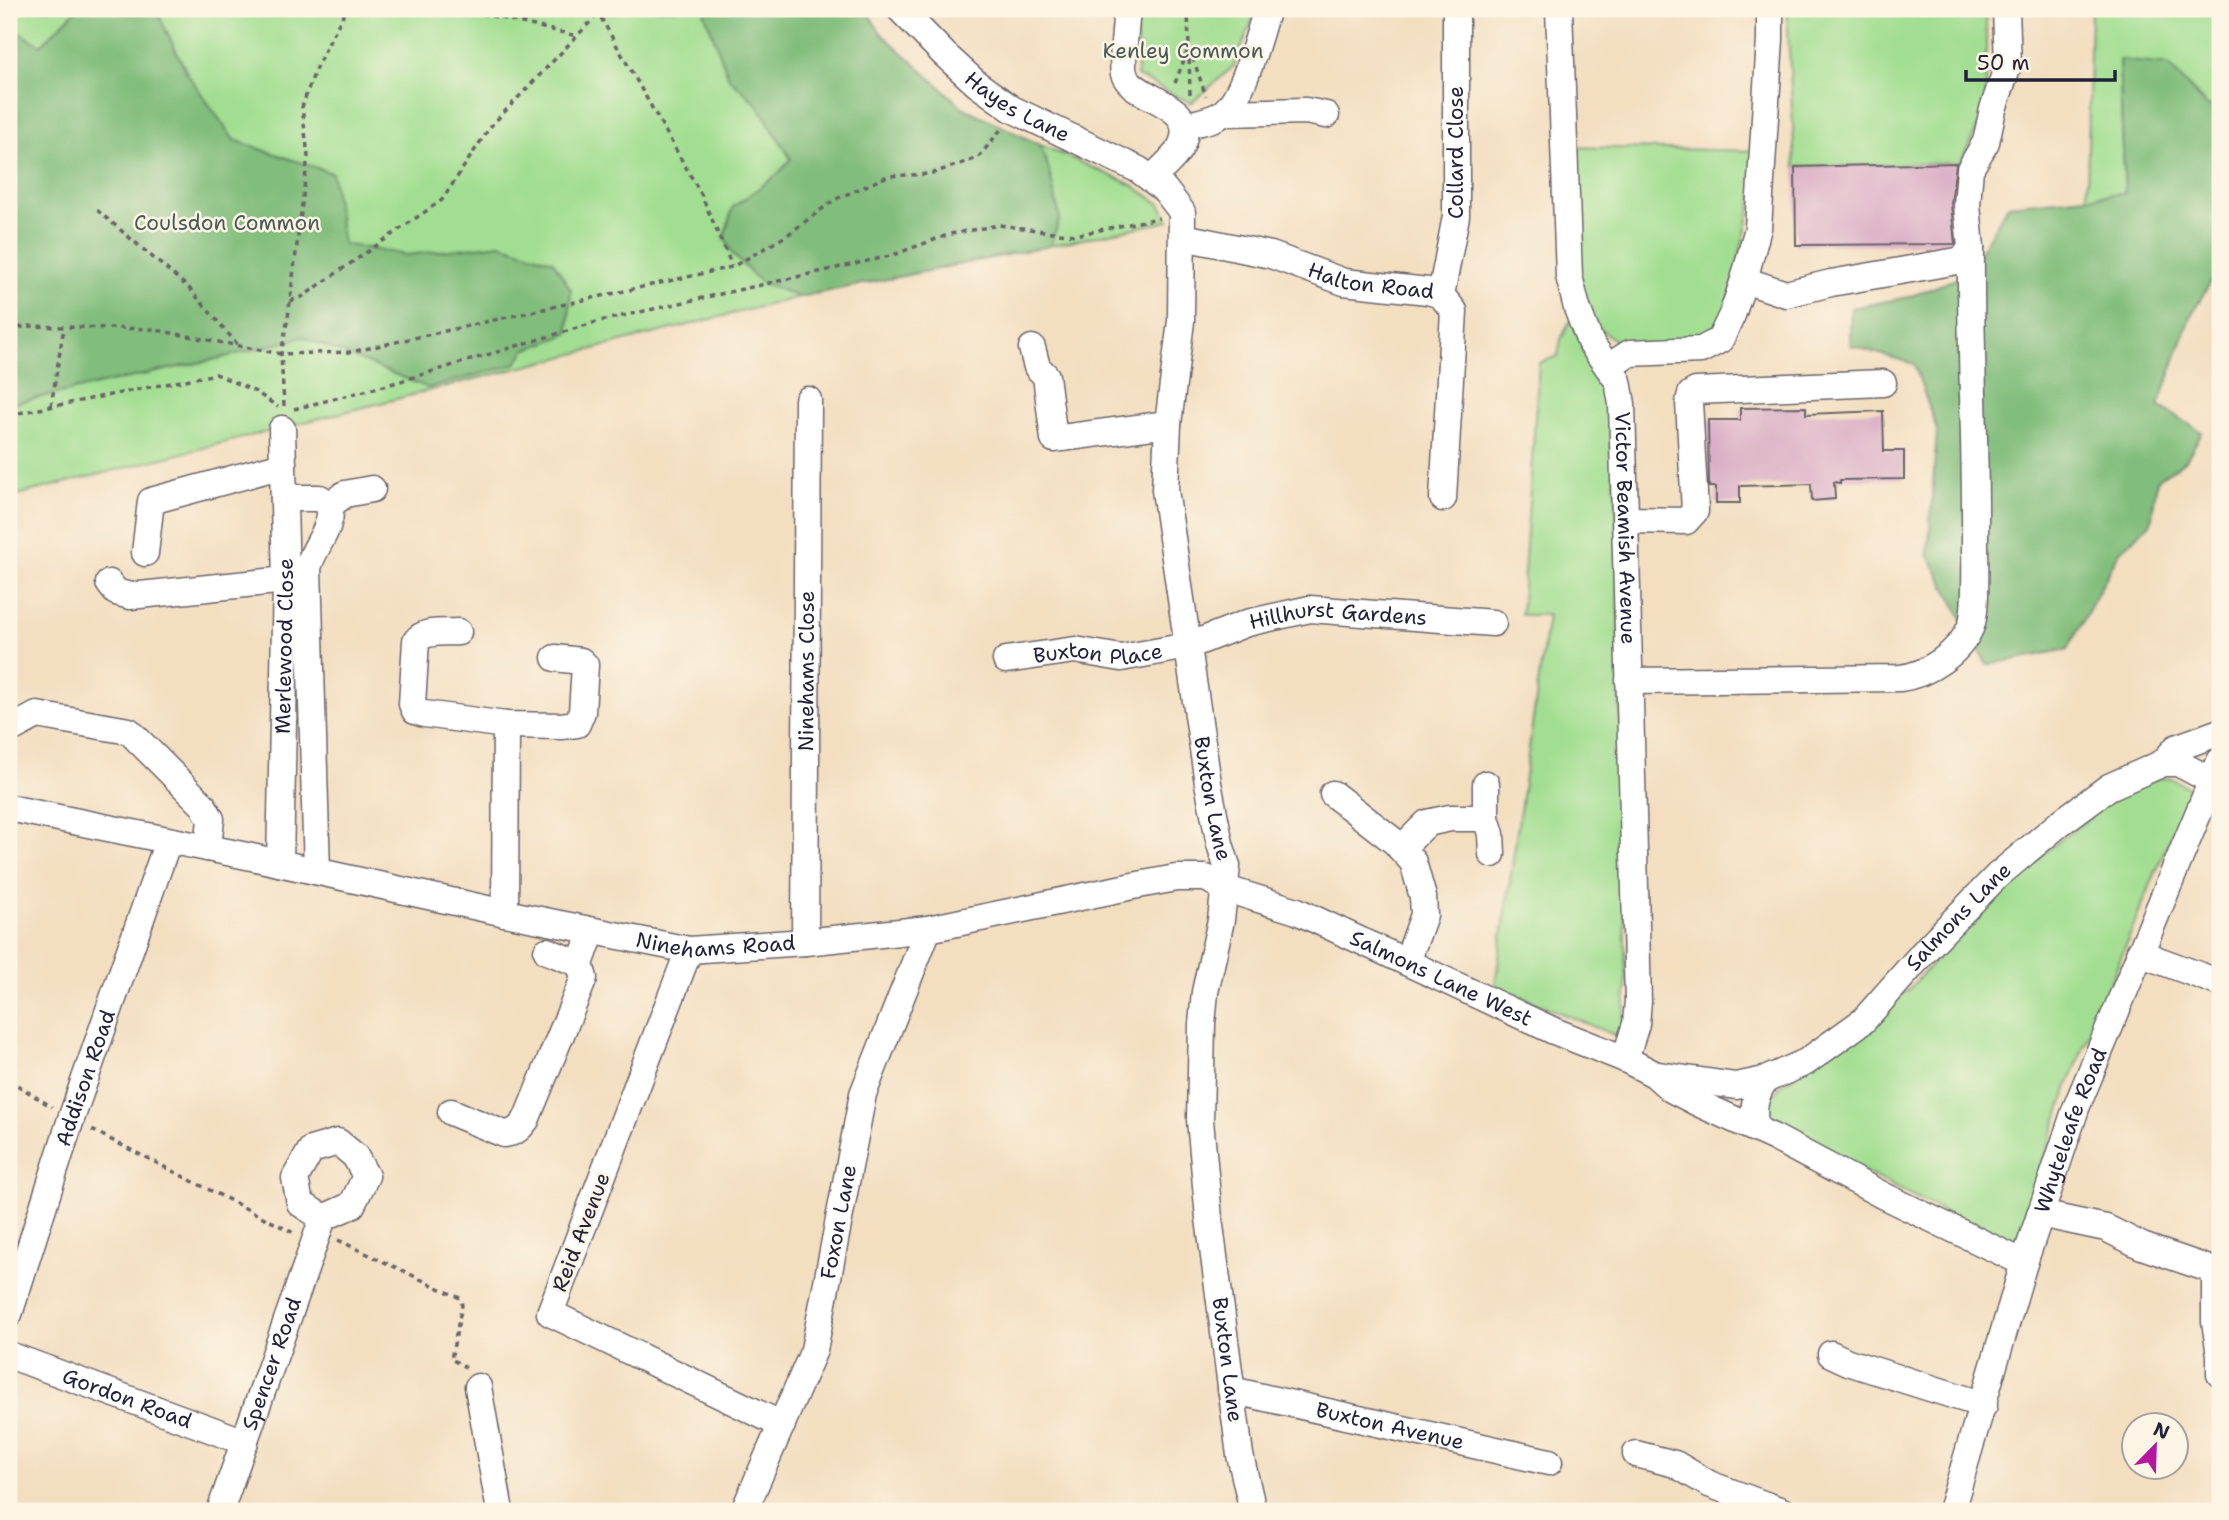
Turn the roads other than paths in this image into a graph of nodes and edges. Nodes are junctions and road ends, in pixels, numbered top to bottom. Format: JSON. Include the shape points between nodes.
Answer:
{"nodes":[{"id":1,"x":901,"y":9,"type":"edge"},
{"id":2,"x":1127,"y":9,"type":"edge"},
{"id":3,"x":1267,"y":9,"type":"edge"},
{"id":4,"x":1456,"y":9,"type":"edge"},
{"id":5,"x":1559,"y":9,"type":"edge"},
{"id":6,"x":1770,"y":9,"type":"edge"},
{"id":7,"x":2006,"y":9,"type":"edge"},
{"id":8,"x":1326,"y":115,"type":"dead end"},
{"id":9,"x":1217,"y":116,"type":"junction"},
{"id":10,"x":1184,"y":126,"type":"junction"},
{"id":11,"x":1152,"y":178,"type":"junction"},
{"id":12,"x":1183,"y":237,"type":"junction"},
{"id":13,"x":1971,"y":248,"type":"junction"},
{"id":14,"x":1744,"y":281,"type":"junction"},
{"id":15,"x":1441,"y":295,"type":"junction"},
{"id":16,"x":1032,"y":348,"type":"dead end"},
{"id":17,"x":1608,"y":367,"type":"junction"},
{"id":18,"x":1883,"y":383,"type":"dead end"},
{"id":19,"x":808,"y":400,"type":"dead end"},
{"id":20,"x":283,"y":420,"type":"road end"},
{"id":21,"x":1168,"y":424,"type":"junction"},
{"id":22,"x":283,"y":465,"type":"junction"},
{"id":23,"x":373,"y":489,"type":"dead end"},
{"id":24,"x":284,"y":498,"type":"junction"},
{"id":25,"x":1443,"y":498,"type":"dead end"},
{"id":26,"x":330,"y":505,"type":"junction"},
{"id":27,"x":1626,"y":520,"type":"junction"},
{"id":28,"x":145,"y":553,"type":"dead end"},
{"id":29,"x":286,"y":580,"type":"junction"},
{"id":30,"x":108,"y":583,"type":"dead end"},
{"id":31,"x":1493,"y":623,"type":"dead end"},
{"id":32,"x":458,"y":632,"type":"dead end"},
{"id":33,"x":1188,"y":646,"type":"junction"},
{"id":34,"x":555,"y":658,"type":"dead end"},
{"id":35,"x":1006,"y":660,"type":"dead end"},
{"id":36,"x":1629,"y":681,"type":"junction"},
{"id":37,"x":506,"y":725,"type":"junction"},
{"id":38,"x":9,"y":730,"type":"edge"},
{"id":39,"x":2220,"y":732,"type":"edge"},
{"id":40,"x":2163,"y":763,"type":"junction"},
{"id":41,"x":2216,"y":771,"type":"edge"},
{"id":42,"x":1486,"y":784,"type":"dead end"},
{"id":43,"x":1332,"y":794,"type":"dead end"},
{"id":44,"x":9,"y":808,"type":"edge"},
{"id":45,"x":1486,"y":818,"type":"junction"},
{"id":46,"x":168,"y":841,"type":"junction"},
{"id":47,"x":208,"y":848,"type":"junction"},
{"id":48,"x":1401,"y":849,"type":"junction"},
{"id":49,"x":1492,"y":854,"type":"dead end"},
{"id":50,"x":280,"y":863,"type":"junction"},
{"id":51,"x":317,"y":872,"type":"junction"},
{"id":52,"x":1226,"y":889,"type":"junction"},
{"id":53,"x":505,"y":913,"type":"junction"},
{"id":54,"x":928,"y":929,"type":"junction"},
{"id":55,"x":592,"y":930,"type":"junction"},
{"id":56,"x":805,"y":942,"type":"junction"},
{"id":57,"x":689,"y":950,"type":"junction"},
{"id":58,"x":547,"y":951,"type":"dead end"},
{"id":59,"x":2139,"y":953,"type":"junction"},
{"id":60,"x":1407,"y":962,"type":"junction"},
{"id":61,"x":580,"y":964,"type":"junction"},
{"id":62,"x":2220,"y":983,"type":"edge"},
{"id":63,"x":1625,"y":1059,"type":"junction"},
{"id":64,"x":1654,"y":1074,"type":"junction"},
{"id":65,"x":1765,"y":1080,"type":"junction"},
{"id":66,"x":451,"y":1112,"type":"dead end"},
{"id":67,"x":1756,"y":1129,"type":"junction"},
{"id":68,"x":2040,"y":1214,"type":"junction"},
{"id":69,"x":321,"y":1224,"type":"road end"},
{"id":70,"x":2024,"y":1262,"type":"junction"},
{"id":71,"x":9,"y":1314,"type":"edge"},
{"id":72,"x":1831,"y":1354,"type":"dead end"},
{"id":73,"x":9,"y":1355,"type":"edge"},
{"id":74,"x":2220,"y":1374,"type":"edge"},
{"id":75,"x":478,"y":1387,"type":"road end"},
{"id":76,"x":1231,"y":1390,"type":"junction"},
{"id":77,"x":1984,"y":1405,"type":"junction"},
{"id":78,"x":782,"y":1425,"type":"junction"},
{"id":79,"x":245,"y":1442,"type":"junction"},
{"id":80,"x":1636,"y":1454,"type":"dead end"},
{"id":81,"x":1549,"y":1462,"type":"dead end"},
{"id":82,"x":220,"y":1511,"type":"edge"},
{"id":83,"x":500,"y":1511,"type":"edge"},
{"id":84,"x":744,"y":1511,"type":"edge"},
{"id":85,"x":1253,"y":1511,"type":"edge"},
{"id":86,"x":1782,"y":1511,"type":"edge"},
{"id":87,"x":1951,"y":1511,"type":"edge"}],
"edges":[{"from":1,"to":11,"type":"street","name":"Hayes Lane","via":[[977,84],[1012,109]]},
{"from":2,"to":10,"type":"street","via":[[1123,72],[1135,88],[1167,105]]},
{"from":3,"to":9,"type":"street","via":[[1237,97]]},
{"from":4,"to":15,"type":"street","name":"Collard Close","via":[[1456,216]]},
{"from":5,"to":17,"type":"street","name":"Victor Beamish Avenue","via":[[1569,276],[1590,342]]},
{"from":6,"to":14,"type":"street","via":[[1758,228]]},
{"from":7,"to":13,"type":"street","via":[[2008,65],[1986,142],[1970,169]]},
{"from":8,"to":9,"type":"street","via":[[1299,111]]},
{"from":9,"to":10,"type":"street"},
{"from":10,"to":11,"type":"street","via":[[1183,142]]},
{"from":11,"to":12,"type":"street","name":"Buxton Lane","via":[[1182,212]]},
{"from":12,"to":15,"type":"street","name":"Halton Road","via":[[1271,255],[1344,282]]},
{"from":12,"to":21,"type":"street","name":"Buxton Lane","via":[[1181,321]]},
{"from":13,"to":14,"type":"street","via":[[1963,260],[1786,294]]},
{"from":13,"to":36,"type":"street","via":[[1975,589],[1971,626],[1958,646],[1915,676],[1900,678]]},
{"from":14,"to":17,"type":"street","via":[[1720,340],[1701,350],[1630,353]]},
{"from":15,"to":25,"type":"street","name":"Halton Road","via":[[1454,310]]},
{"from":16,"to":21,"type":"street","via":[[1037,367],[1046,376],[1054,439]]},
{"from":17,"to":27,"type":"street","name":"Victor Beamish Avenue","via":[[1618,381],[1622,404]]},
{"from":18,"to":27,"type":"street","via":[[1696,391],[1689,402],[1695,511],[1686,521]]},
{"from":19,"to":56,"type":"street","name":"Ninehams Close"},
{"from":20,"to":22,"type":"street","name":"Merlewood Close"},
{"from":21,"to":33,"type":"street","name":"Buxton Lane","via":[[1165,490]]},
{"from":22,"to":24,"type":"street","name":"Merlewood Close"},
{"from":22,"to":28,"type":"street","via":[[151,501]]},
{"from":23,"to":26,"type":"street","via":[[345,494]]},
{"from":24,"to":26,"type":"street","via":[[320,498]]},
{"from":24,"to":29,"type":"street","name":"Merlewood Close"},
{"from":26,"to":51,"type":"street","via":[[332,520],[308,568]]},
{"from":27,"to":36,"type":"street","name":"Victor Beamish Avenue"},
{"from":29,"to":30,"type":"street","via":[[130,596],[116,592]]},
{"from":29,"to":50,"type":"street","name":"Merlewood Close"},
{"from":31,"to":33,"type":"street","name":"Hillhurst Gardens","via":[[1310,609],[1247,623]]},
{"from":32,"to":37,"type":"street","via":[[427,633],[416,641],[415,711]]},
{"from":33,"to":35,"type":"street","name":"Buxton Place","via":[[1121,658],[1075,650]]},
{"from":33,"to":52,"type":"street","name":"Buxton Lane","via":[[1208,783],[1227,866]]},
{"from":34,"to":37,"type":"street","via":[[585,665],[577,724]]},
{"from":36,"to":63,"type":"street","name":"Victor Beamish Avenue","via":[[1638,1002]]},
{"from":37,"to":53,"type":"street"},
{"from":38,"to":47,"type":"street","via":[[37,715],[129,731],[203,805],[211,819]]},
{"from":39,"to":40,"type":"street","name":"Salmons Lane","via":[[2176,748]]},
{"from":40,"to":41,"type":"street"},
{"from":40,"to":65,"type":"street","name":"Salmons Lane","via":[[2109,786],[2060,823],[1997,876],[1863,1021],[1806,1062]]},
{"from":41,"to":59,"type":"street","name":"Whyteleafe Road"},
{"from":42,"to":45,"type":"street"},
{"from":43,"to":48,"type":"street"},
{"from":44,"to":46,"type":"street","name":"Ninehams Road"},
{"from":45,"to":48,"type":"street","via":[[1427,823]]},
{"from":45,"to":49,"type":"street"},
{"from":46,"to":47,"type":"street","name":"Ninehams Road"},
{"from":46,"to":71,"type":"street","name":"Addison Road"},
{"from":47,"to":50,"type":"street","name":"Ninehams Road"},
{"from":48,"to":60,"type":"street","via":[[1416,870],[1424,915]]},
{"from":50,"to":51,"type":"street","name":"Ninehams Road"},
{"from":51,"to":53,"type":"street","name":"Ninehams Road"},
{"from":52,"to":54,"type":"street","name":"Ninehams Road","via":[[1206,878],[1176,878]]},
{"from":52,"to":60,"type":"street","name":"Salmons Lane West","via":[[1297,911]]},
{"from":52,"to":76,"type":"street","name":"Buxton Lane","via":[[1205,992],[1200,1120]]},
{"from":53,"to":55,"type":"street","name":"Ninehams Road"},
{"from":54,"to":56,"type":"street","name":"Ninehams Road"},
{"from":54,"to":78,"type":"street","name":"Foxon Lane","via":[[863,1094],[814,1350]]},
{"from":55,"to":57,"type":"street","name":"Ninehams Road"},
{"from":55,"to":61,"type":"street"},
{"from":56,"to":57,"type":"street","name":"Ninehams Road"},
{"from":57,"to":78,"type":"street","name":"Reid Avenue","via":[[550,1313]]},
{"from":58,"to":61,"type":"street"},
{"from":59,"to":62,"type":"street"},
{"from":59,"to":68,"type":"street","name":"Whyteleafe Road","via":[[2076,1108]]},
{"from":60,"to":63,"type":"street","name":"Salmons Lane West"},
{"from":61,"to":66,"type":"street","via":[[584,978],[520,1128],[504,1134]]},
{"from":63,"to":64,"type":"street","name":"Salmons Lane West"},
{"from":64,"to":65,"type":"street","name":"Salmons Lane West","via":[[1736,1086]]},
{"from":64,"to":67,"type":"street","name":"Salmons Lane West","via":[[1671,1089]]},
{"from":65,"to":67,"type":"street","via":[[1755,1099]]},
{"from":67,"to":70,"type":"street","name":"Salmons Lane West"},
{"from":68,"to":70,"type":"street","name":"Whyteleafe Road"},
{"from":68,"to":74,"type":"street","via":[[2106,1228],[2142,1246],[2215,1271]]},
{"from":69,"to":79,"type":"street","name":"Spencer Road"},
{"from":70,"to":77,"type":"street","name":"Whyteleafe Road"},
{"from":72,"to":77,"type":"street"},
{"from":73,"to":79,"type":"street","name":"Gordon Road"},
{"from":75,"to":83,"type":"street"},
{"from":76,"to":81,"type":"street","name":"Buxton Avenue"},
{"from":76,"to":85,"type":"street","name":"Buxton Lane"},
{"from":77,"to":87,"type":"street","name":"Whyteleafe Road"},
{"from":78,"to":84,"type":"street","name":"Foxon Lane"},
{"from":79,"to":82,"type":"street","name":"Spencer Road"},
{"from":80,"to":86,"type":"street","via":[[1675,1464],[1709,1484]]}]}
